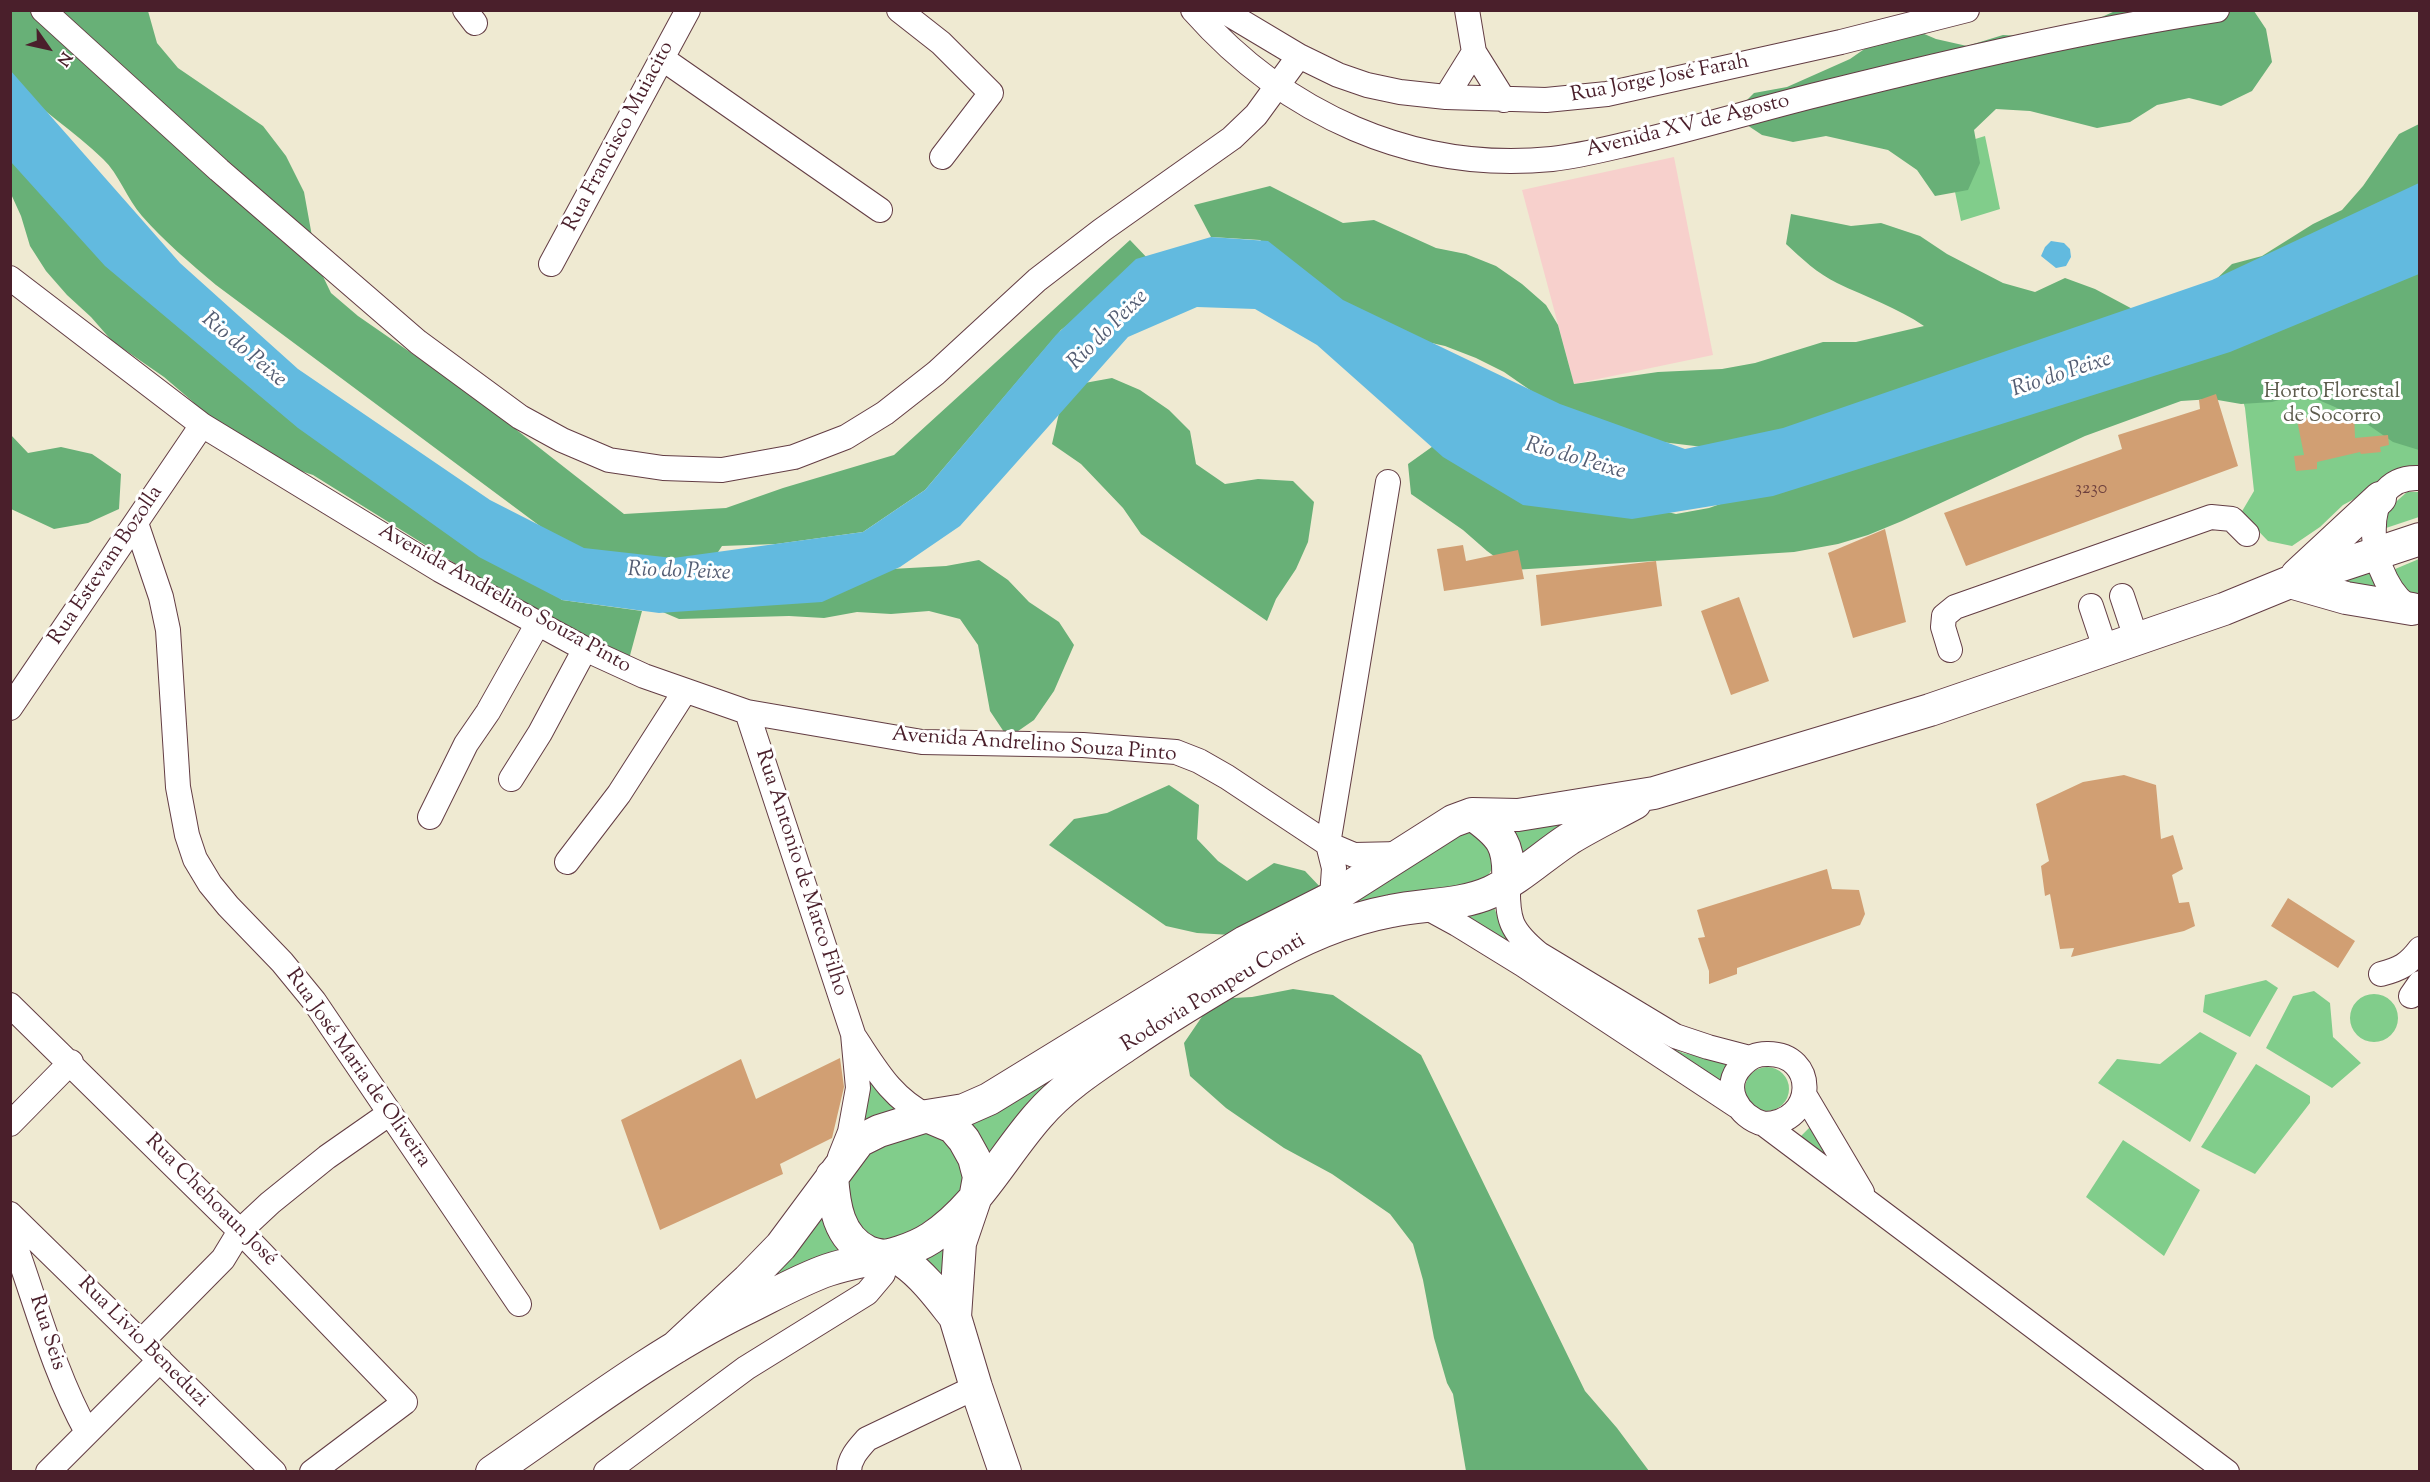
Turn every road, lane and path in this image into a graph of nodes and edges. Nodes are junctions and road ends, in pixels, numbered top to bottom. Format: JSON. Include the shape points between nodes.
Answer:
{"nodes":[{"id":1,"x":43,"y":10,"type":"edge"},
{"id":2,"x":688,"y":10,"type":"edge"},
{"id":3,"x":899,"y":10,"type":"edge"},
{"id":4,"x":1193,"y":10,"type":"edge"},
{"id":5,"x":1222,"y":10,"type":"edge"},
{"id":6,"x":1467,"y":10,"type":"edge"},
{"id":7,"x":1967,"y":10,"type":"edge"},
{"id":8,"x":2216,"y":11,"type":"edge"},
{"id":9,"x":1474,"y":52,"type":"junction"},
{"id":10,"x":1299,"y":56,"type":"junction"},
{"id":11,"x":663,"y":59,"type":"junction"},
{"id":12,"x":1278,"y":85,"type":"junction"},
{"id":13,"x":1446,"y":97,"type":"junction"},
{"id":14,"x":1504,"y":100,"type":"junction"},
{"id":15,"x":942,"y":156,"type":"dead end"},
{"id":16,"x":880,"y":210,"type":"dead end"},
{"id":17,"x":551,"y":264,"type":"dead end"},
{"id":18,"x":10,"y":278,"type":"edge"},
{"id":19,"x":202,"y":425,"type":"junction"},
{"id":20,"x":2420,"y":478,"type":"edge"},
{"id":21,"x":1388,"y":482,"type":"dead end"},
{"id":22,"x":2380,"y":498,"type":"junction"},
{"id":23,"x":136,"y":523,"type":"junction"},
{"id":24,"x":2247,"y":534,"type":"dead end"},
{"id":25,"x":2420,"y":539,"type":"edge"},
{"id":26,"x":2375,"y":555,"type":"junction"},
{"id":27,"x":2289,"y":582,"type":"junction"},
{"id":28,"x":2122,"y":596,"type":"dead end"},
{"id":29,"x":2091,"y":606,"type":"dead end"},
{"id":30,"x":2416,"y":611,"type":"edge"},
{"id":31,"x":538,"y":623,"type":"junction"},
{"id":32,"x":2136,"y":638,"type":"junction"},
{"id":33,"x":2105,"y":648,"type":"junction"},
{"id":34,"x":585,"y":649,"type":"junction"},
{"id":35,"x":1950,"y":650,"type":"dead end"},
{"id":36,"x":685,"y":691,"type":"junction"},
{"id":37,"x":10,"y":708,"type":"edge"},
{"id":38,"x":747,"y":712,"type":"junction"},
{"id":39,"x":511,"y":779,"type":"dead end"},
{"id":40,"x":1654,"y":793,"type":"junction"},
{"id":41,"x":1472,"y":814,"type":"junction"},
{"id":42,"x":430,"y":817,"type":"dead end"},
{"id":43,"x":1328,"y":844,"type":"junction"},
{"id":44,"x":1403,"y":854,"type":"junction"},
{"id":45,"x":567,"y":862,"type":"dead end"},
{"id":46,"x":1508,"y":882,"type":"junction"},
{"id":47,"x":1332,"y":898,"type":"junction"},
{"id":48,"x":1424,"y":906,"type":"junction"},
{"id":49,"x":2420,"y":949,"type":"edge"},
{"id":50,"x":2381,"y":974,"type":"dead end"},
{"id":51,"x":10,"y":1005,"type":"edge"},
{"id":52,"x":852,"y":1034,"type":"junction"},
{"id":53,"x":1750,"y":1058,"type":"junction"},
{"id":54,"x":71,"y":1062,"type":"junction"},
{"id":55,"x":1804,"y":1094,"type":"junction"},
{"id":56,"x":1737,"y":1106,"type":"junction"},
{"id":57,"x":390,"y":1113,"type":"junction"},
{"id":58,"x":927,"y":1116,"type":"junction"},
{"id":59,"x":10,"y":1124,"type":"edge"},
{"id":60,"x":1764,"y":1125,"type":"junction"},
{"id":61,"x":832,"y":1176,"type":"junction"},
{"id":62,"x":975,"y":1199,"type":"junction"},
{"id":63,"x":1869,"y":1204,"type":"junction"},
{"id":64,"x":10,"y":1214,"type":"edge"},
{"id":65,"x":240,"y":1230,"type":"junction"},
{"id":66,"x":10,"y":1231,"type":"edge"},
{"id":67,"x":887,"y":1256,"type":"junction"},
{"id":68,"x":519,"y":1304,"type":"dead end"},
{"id":69,"x":955,"y":1317,"type":"junction"},
{"id":70,"x":142,"y":1341,"type":"junction"},
{"id":71,"x":676,"y":1347,"type":"junction"},
{"id":72,"x":160,"y":1360,"type":"junction"},
{"id":73,"x":976,"y":1388,"type":"junction"},
{"id":74,"x":87,"y":1432,"type":"junction"},
{"id":75,"x":48,"y":1472,"type":"edge"},
{"id":76,"x":274,"y":1472,"type":"edge"},
{"id":77,"x":312,"y":1472,"type":"edge"},
{"id":78,"x":492,"y":1472,"type":"edge"},
{"id":79,"x":606,"y":1472,"type":"edge"},
{"id":80,"x":849,"y":1472,"type":"edge"},
{"id":81,"x":1005,"y":1472,"type":"edge"},
{"id":82,"x":2227,"y":1472,"type":"edge"}],
"edges":[{"from":1,"to":12,"type":"street","via":[[219,170],[418,342],[520,417],[562,440],[609,460],[663,468],[722,470],[794,458],[846,437],[875,419],[936,373],[1037,280],[1232,138],[1256,115]]},
{"from":2,"to":11,"type":"street","name":"Rua Francisco Muiacito"},
{"from":3,"to":15,"type":"street","via":[[991,93]]},
{"from":4,"to":12,"type":"street","name":"Avenida XV de Agosto","via":[[1236,52]]},
{"from":5,"to":10,"type":"street","name":"Rua Jorge José Farah"},
{"from":6,"to":9,"type":"street"},
{"from":7,"to":14,"type":"street","name":"Rua Jorge José Farah","via":[[1607,93]]},
{"from":8,"to":12,"type":"street","name":"Avenida XV de Agosto","via":[[2069,36],[1828,92],[1662,136],[1551,159],[1476,159],[1397,146],[1323,114]]},
{"from":9,"to":13,"type":"street"},
{"from":9,"to":14,"type":"street"},
{"from":10,"to":12,"type":"street"},
{"from":10,"to":13,"type":"street","name":"Rua Jorge José Farah","via":[[1367,85]]},
{"from":11,"to":16,"type":"street"},
{"from":11,"to":17,"type":"street","name":"Rua Francisco Muiacito"},
{"from":13,"to":14,"type":"street","name":"Rua Jorge José Farah"},
{"from":18,"to":19,"type":"street","name":"Avenida Andrelino Souza Pinto"},
{"from":19,"to":23,"type":"street","name":"Rua Estevam Bozolla"},
{"from":19,"to":31,"type":"street","name":"Avenida Andrelino Souza Pinto","via":[[441,570]]},
{"from":20,"to":22,"type":"street","via":[[2402,480]]},
{"from":21,"to":43,"type":"street"},
{"from":22,"to":26,"type":"street","via":[[2374,528]]},
{"from":22,"to":27,"type":"main road"},
{"from":23,"to":37,"type":"street","name":"Rua Estevam Bozolla"},
{"from":23,"to":57,"type":"street","name":"Rua José Maria de Oliveira","via":[[159,587],[168,630],[178,787],[195,859],[216,891],[303,986]]},
{"from":24,"to":35,"type":"street","via":[[2232,519],[2211,517],[1955,607],[1944,616]]},
{"from":25,"to":26,"type":"main road"},
{"from":26,"to":27,"type":"main road"},
{"from":26,"to":30,"type":"street","via":[[2391,590]]},
{"from":27,"to":30,"type":"main road"},
{"from":27,"to":32,"type":"main road","via":[[2224,609]]},
{"from":28,"to":32,"type":"street"},
{"from":29,"to":33,"type":"street"},
{"from":31,"to":34,"type":"street","name":"Avenida Andrelino Souza Pinto"},
{"from":31,"to":42,"type":"street","via":[[466,744]]},
{"from":32,"to":33,"type":"main road"},
{"from":33,"to":40,"type":"main road","via":[[1930,710]]},
{"from":34,"to":36,"type":"street","name":"Avenida Andrelino Souza Pinto"},
{"from":34,"to":39,"type":"street"},
{"from":36,"to":38,"type":"street","name":"Avenida Andrelino Souza Pinto"},
{"from":36,"to":45,"type":"street","via":[[619,794]]},
{"from":38,"to":43,"type":"street","name":"Avenida Andrelino Souza Pinto","via":[[922,742],[1176,752],[1227,777]]},
{"from":38,"to":52,"type":"street","name":"Rua Antonio de Marco Filho"},
{"from":40,"to":41,"type":"main road","via":[[1518,815]]},
{"from":40,"to":46,"type":"main road","name":"Rodovia Pompeu Conti","via":[[1572,837]]},
{"from":41,"to":44,"type":"main road","name":"Rodovia Pompeu Conti","via":[[1436,831]]},
{"from":41,"to":46,"type":"main road","via":[[1492,829],[1506,847]]},
{"from":43,"to":44,"type":"street","name":"Avenida Andrelino Souza Pinto","via":[[1354,855]]},
{"from":43,"to":47,"type":"street","via":[[1334,868]]},
{"from":44,"to":47,"type":"main road","name":"Rodovia Pompeu Conti"},
{"from":46,"to":48,"type":"main road","name":"Rodovia Pompeu Conti","via":[[1490,893]]},
{"from":46,"to":53,"type":"street","via":[[1507,910],[1514,928],[1539,954],[1676,1036]]},
{"from":47,"to":58,"type":"main road","name":"Rodovia Pompeu Conti","via":[[1245,942],[989,1099],[964,1110]]},
{"from":48,"to":56,"type":"street","via":[[1512,958]]},
{"from":48,"to":62,"type":"main road","name":"Rodovia Pompeu Conti","via":[[1390,911],[1304,939],[1153,1028],[1083,1075],[1037,1117]]},
{"from":49,"to":50,"type":"street","via":[[2401,969]]},
{"from":51,"to":54,"type":"street","name":"Rua Chehoaun José"},
{"from":52,"to":58,"type":"street","name":"Rua Antonio de Marco Filho","via":[[890,1090]]},
{"from":52,"to":61,"type":"street","name":"Rua Antonio de Marco Filho","via":[[858,1088],[850,1132]]},
{"from":53,"to":55,"type":"street","via":[[1776,1054],[1792,1061],[1802,1076]]},
{"from":53,"to":56,"type":"street","via":[[1734,1079]]},
{"from":54,"to":59,"type":"street"},
{"from":54,"to":65,"type":"street","name":"Rua Chehoaun José"},
{"from":55,"to":60,"type":"street","via":[[1801,1105],[1786,1121]]},
{"from":55,"to":63,"type":"street"},
{"from":56,"to":60,"type":"street","via":[[1744,1115]]},
{"from":57,"to":65,"type":"street","via":[[319,1164]]},
{"from":57,"to":68,"type":"street","name":"Rua José Maria de Oliveira"},
{"from":58,"to":61,"type":"main road","via":[[859,1141]]},
{"from":58,"to":62,"type":"main road","via":[[953,1127],[975,1158],[980,1177]]},
{"from":60,"to":63,"type":"street"},
{"from":61,"to":67,"type":"main road","via":[[838,1220],[868,1252]]},
{"from":61,"to":71,"type":"main road","via":[[781,1246]]},
{"from":62,"to":67,"type":"main road","via":[[931,1238],[910,1250]]},
{"from":62,"to":69,"type":"main road","via":[[960,1243]]},
{"from":63,"to":82,"type":"street"},
{"from":64,"to":70,"type":"street","name":"Rua Livio Beneduzi"},
{"from":65,"to":70,"type":"street","via":[[223,1259]]},
{"from":65,"to":77,"type":"street","name":"Rua Chehoaun José","via":[[405,1402]]},
{"from":66,"to":74,"type":"street","name":"Rua Seis","via":[[59,1374]]},
{"from":67,"to":69,"type":"main road","via":[[903,1262]]},
{"from":67,"to":71,"type":"main road","via":[[828,1270]]},
{"from":67,"to":79,"type":"street","via":[[883,1274],[867,1293],[746,1368]]},
{"from":69,"to":73,"type":"main road"},
{"from":70,"to":72,"type":"street","name":"Rua Livio Beneduzi"},
{"from":71,"to":78,"type":"main road"},
{"from":72,"to":74,"type":"street"},
{"from":72,"to":76,"type":"street","name":"Rua Livio Beneduzi"},
{"from":73,"to":80,"type":"street","via":[[867,1439],[856,1451]]},
{"from":73,"to":81,"type":"main road"},
{"from":74,"to":75,"type":"street"}]}
